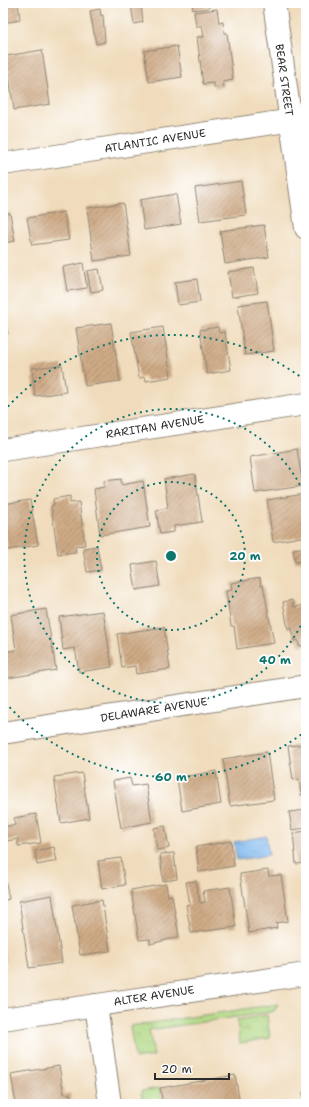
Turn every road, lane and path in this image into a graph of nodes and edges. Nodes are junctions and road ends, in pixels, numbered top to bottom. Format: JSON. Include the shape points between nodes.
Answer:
{"nodes":[{"id":1,"x":274,"y":3,"type":"edge"},
{"id":2,"x":298,"y":119,"type":"edge"},
{"id":3,"x":3,"y":164,"type":"edge"},
{"id":4,"x":306,"y":228,"type":"edge"},
{"id":5,"x":306,"y":404,"type":"edge"},
{"id":6,"x":3,"y":450,"type":"edge"},
{"id":7,"x":306,"y":686,"type":"edge"},
{"id":8,"x":3,"y":733,"type":"edge"},
{"id":9,"x":306,"y":974,"type":"edge"},
{"id":10,"x":96,"y":1005,"type":"junction"},
{"id":11,"x":3,"y":1019,"type":"edge"},
{"id":12,"x":110,"y":1104,"type":"edge"}],
"edges":[{"from":1,"to":2,"type":"street","name":"BEAR STREET"},
{"from":2,"to":3,"type":"street","name":"ATLANTIC AVENUE"},
{"from":2,"to":4,"type":"street","name":"BEAR STREET"},
{"from":5,"to":6,"type":"street","name":"RARITAN AVENUE"},
{"from":7,"to":8,"type":"street","name":"DELAWARE AVENUE"},
{"from":9,"to":10,"type":"street","name":"ALTER AVENUE"},
{"from":10,"to":11,"type":"street","name":"ALTER AVENUE"},
{"from":10,"to":12,"type":"street"}]}
